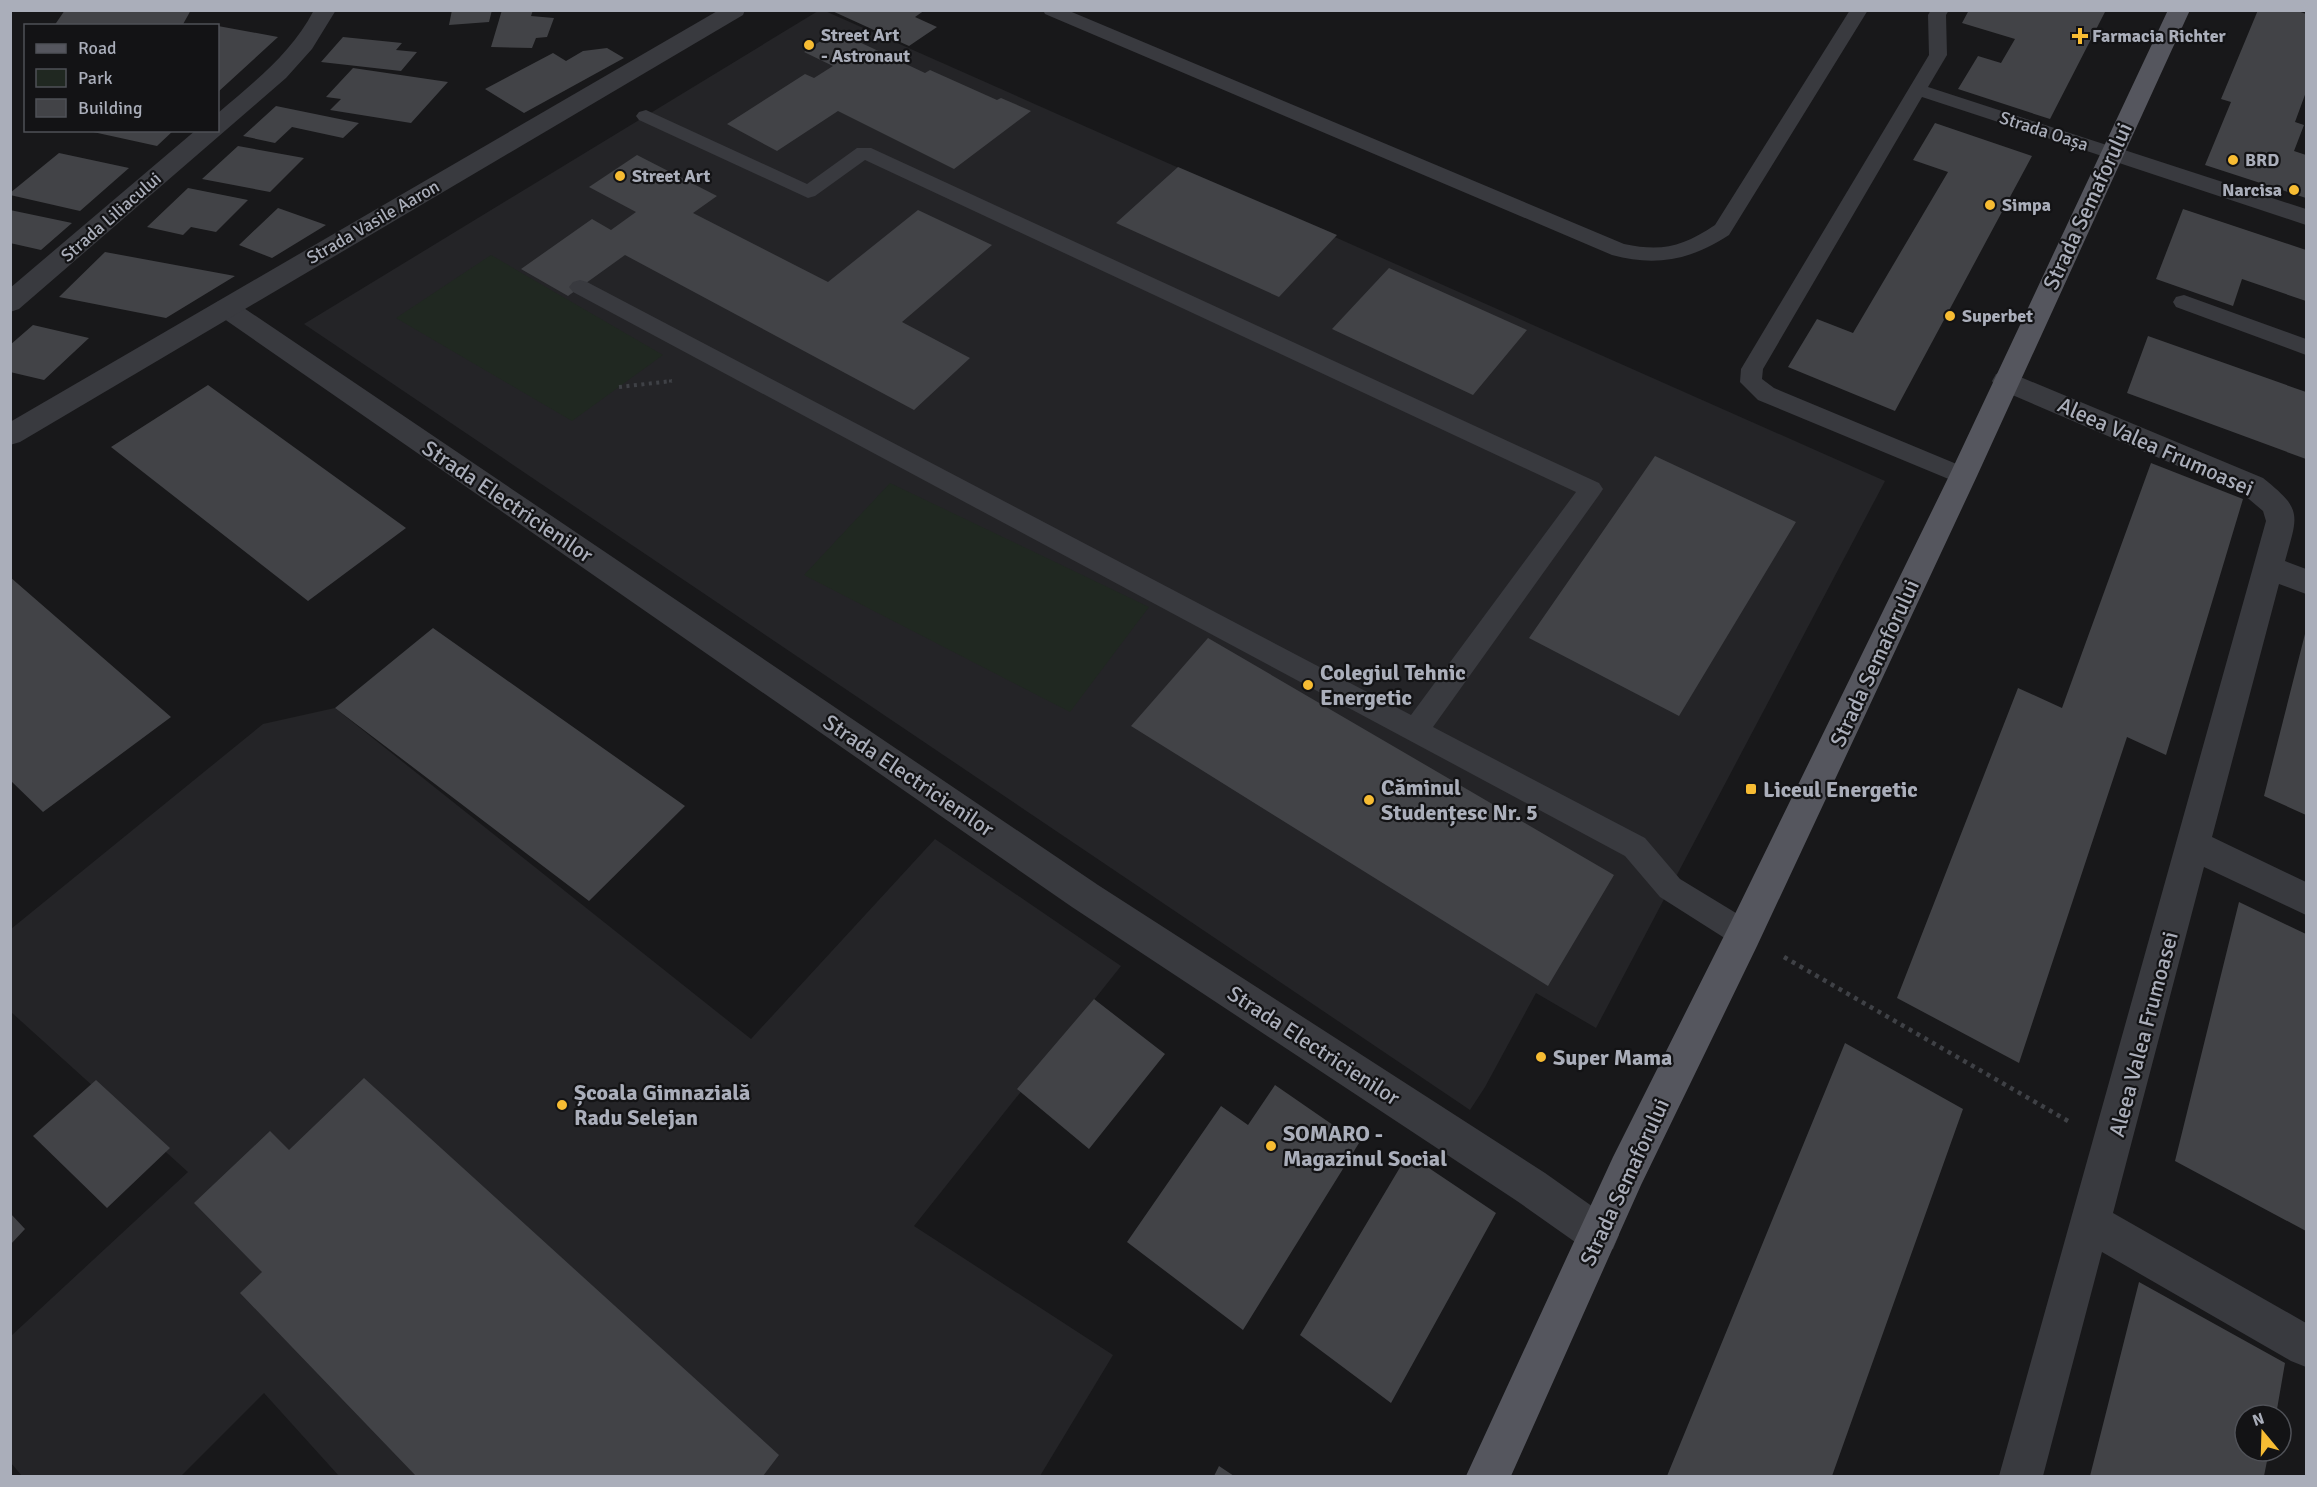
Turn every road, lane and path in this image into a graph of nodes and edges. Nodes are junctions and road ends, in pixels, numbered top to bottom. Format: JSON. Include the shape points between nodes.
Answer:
{"nodes":[{"id":1,"x":325,"y":10,"type":"edge"},
{"id":2,"x":735,"y":10,"type":"edge"},
{"id":3,"x":1859,"y":10,"type":"edge"},
{"id":4,"x":1940,"y":10,"type":"edge"},
{"id":5,"x":2179,"y":10,"type":"edge"},
{"id":6,"x":1060,"y":12,"type":"edge"},
{"id":7,"x":1918,"y":90,"type":"junction"},
{"id":8,"x":646,"y":116,"type":"dead end"},
{"id":9,"x":219,"y":123,"type":"edge"},
{"id":10,"x":209,"y":132,"type":"edge"},
{"id":11,"x":2112,"y":153,"type":"junction"},
{"id":12,"x":2307,"y":217,"type":"edge"},
{"id":13,"x":580,"y":287,"type":"dead end"},
{"id":14,"x":2184,"y":302,"type":"dead end"},
{"id":15,"x":10,"y":303,"type":"edge"},
{"id":16,"x":226,"y":308,"type":"junction"},
{"id":17,"x":2307,"y":347,"type":"edge"},
{"id":18,"x":2006,"y":381,"type":"junction"},
{"id":19,"x":10,"y":435,"type":"edge"},
{"id":20,"x":1963,"y":476,"type":"junction"},
{"id":21,"x":2270,"y":567,"type":"junction"},
{"id":22,"x":2307,"y":582,"type":"edge"},
{"id":23,"x":1416,"y":731,"type":"junction"},
{"id":24,"x":2194,"y":845,"type":"junction"},
{"id":25,"x":2307,"y":899,"type":"edge"},
{"id":26,"x":1744,"y":934,"type":"junction"},
{"id":27,"x":2112,"y":1148,"type":"junction"},
{"id":28,"x":2091,"y":1223,"type":"junction"},
{"id":29,"x":1599,"y":1235,"type":"junction"},
{"id":30,"x":2307,"y":1346,"type":"edge"},
{"id":31,"x":1488,"y":1476,"type":"edge"},
{"id":32,"x":2021,"y":1476,"type":"edge"}],
"edges":[{"from":1,"to":9,"type":"street","via":[[310,38],[286,65]]},
{"from":2,"to":16,"type":"street","name":"Strada Vasile Aaron"},
{"from":3,"to":6,"type":"lane","via":[[1722,231],[1700,246],[1674,256],[1646,256],[1619,250]]},
{"from":4,"to":7,"type":"lane","via":[[1938,55]]},
{"from":5,"to":11,"type":"main road","name":"Strada Semaforului"},
{"from":7,"to":11,"type":"lane","name":"Strada Oașa"},
{"from":7,"to":20,"type":"lane","via":[[1752,369],[1751,382],[1766,394]]},
{"from":8,"to":23,"type":"lane","via":[[808,192],[864,152],[1591,489]]},
{"from":10,"to":15,"type":"street","name":"Strada Liliacului"},
{"from":11,"to":12,"type":"street","name":"Strada Oașa"},
{"from":11,"to":18,"type":"main road","name":"Strada Semaforului"},
{"from":13,"to":23,"type":"lane"},
{"from":14,"to":17,"type":"lane"},
{"from":16,"to":19,"type":"street","name":"Strada Vasile Aaron"},
{"from":16,"to":29,"type":"street","name":"Strada Electricienilor","via":[[1085,896]]},
{"from":18,"to":20,"type":"main road","name":"Strada Semaforului"},
{"from":18,"to":21,"type":"street","name":"Aleea Valea Frumoasei","via":[[2253,486],[2276,505],[2282,521]]},
{"from":20,"to":26,"type":"main road","name":"Strada Semaforului"},
{"from":21,"to":22,"type":"street"},
{"from":21,"to":24,"type":"street","name":"Aleea Valea Frumoasei"},
{"from":23,"to":26,"type":"lane","via":[[1635,847],[1670,888]]},
{"from":24,"to":25,"type":"street"},
{"from":24,"to":27,"type":"street","name":"Aleea Valea Frumoasei"},
{"from":26,"to":27,"type":"path"},
{"from":26,"to":29,"type":"main road","name":"Strada Semaforului"},
{"from":27,"to":28,"type":"street","name":"Aleea Valea Frumoasei"},
{"from":28,"to":30,"type":"street"},
{"from":28,"to":32,"type":"street","name":"Aleea Valea Frumoasei"},
{"from":29,"to":31,"type":"main road","name":"Strada Semaforului"}]}
